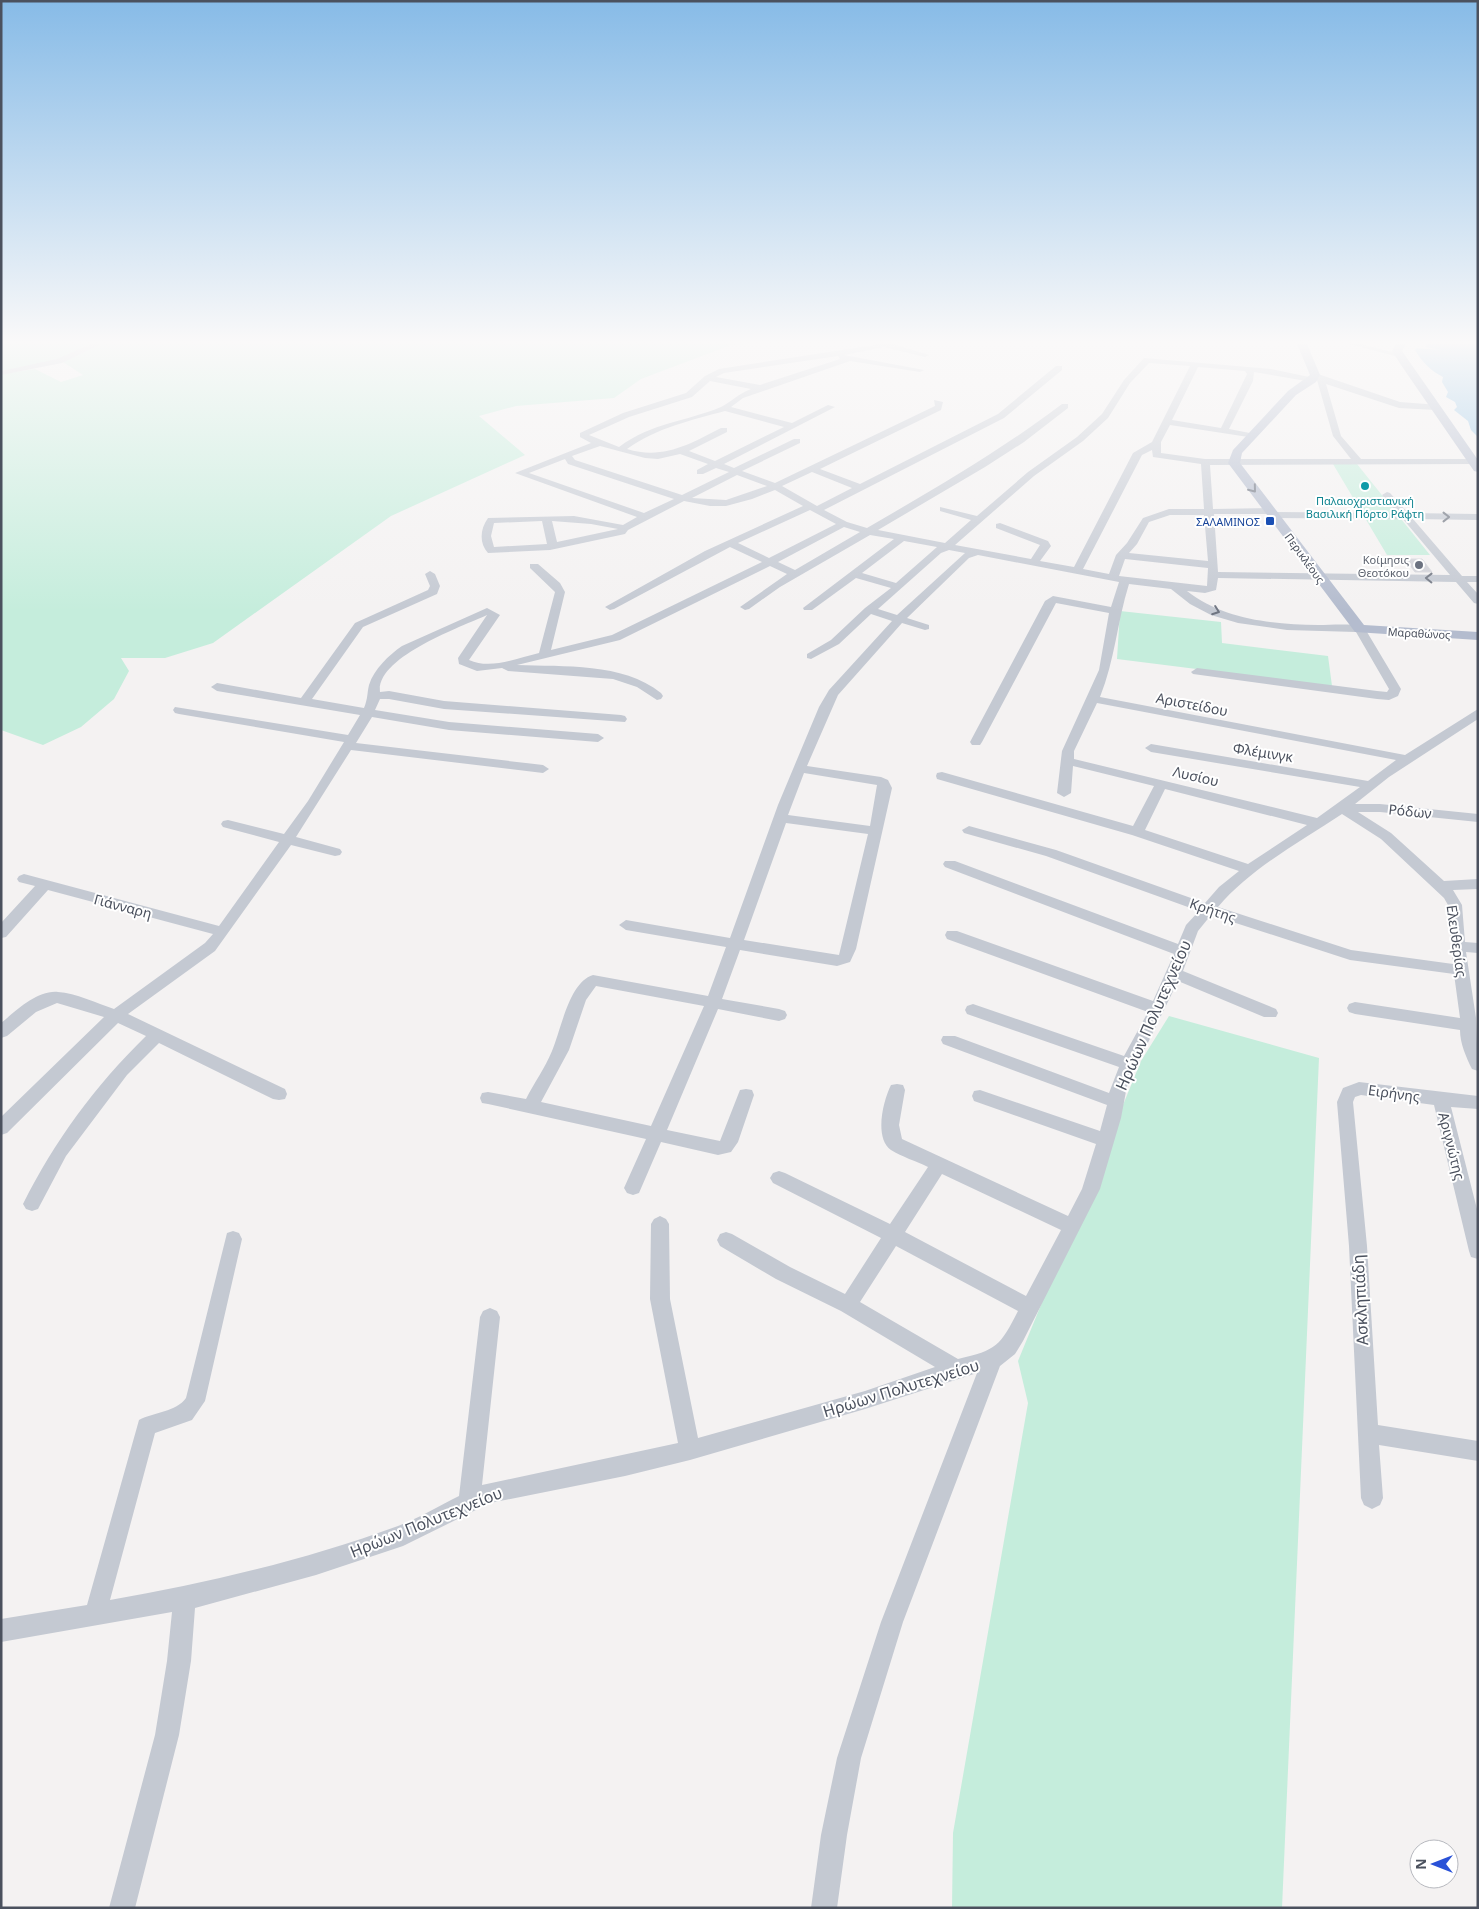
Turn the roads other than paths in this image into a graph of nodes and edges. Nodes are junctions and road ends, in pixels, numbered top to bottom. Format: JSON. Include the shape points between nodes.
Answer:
{"nodes":[{"id":1,"x":587,"y":433,"type":"edge"},
{"id":2,"x":650,"y":433,"type":"edge"},
{"id":3,"x":718,"y":433,"type":"edge"},
{"id":4,"x":778,"y":433,"type":"edge"},
{"id":5,"x":886,"y":433,"type":"edge"},
{"id":6,"x":967,"y":433,"type":"edge"},
{"id":7,"x":1030,"y":433,"type":"edge"},
{"id":8,"x":1086,"y":433,"type":"edge"},
{"id":9,"x":1162,"y":433,"type":"edge"},
{"id":10,"x":1236,"y":433,"type":"edge"},
{"id":11,"x":1255,"y":433,"type":"edge"},
{"id":12,"x":1337,"y":433,"type":"edge"},
{"id":13,"x":1454,"y":433,"type":"edge"},
{"id":14,"x":1252,"y":436,"type":"junction"},
{"id":15,"x":797,"y":441,"type":"dead end"},
{"id":16,"x":600,"y":443,"type":"junction"},
{"id":17,"x":1156,"y":444,"type":"junction"},
{"id":18,"x":620,"y":450,"type":"junction"},
{"id":19,"x":680,"y":452,"type":"junction"},
{"id":20,"x":567,"y":455,"type":"junction"},
{"id":21,"x":1205,"y":462,"type":"junction"},
{"id":22,"x":1234,"y":463,"type":"junction"},
{"id":23,"x":1359,"y":463,"type":"junction"},
{"id":24,"x":714,"y":465,"type":"junction"},
{"id":25,"x":1475,"y":465,"type":"edge"},
{"id":26,"x":812,"y":469,"type":"junction"},
{"id":27,"x":700,"y":472,"type":"dead end"},
{"id":28,"x":736,"y":472,"type":"junction"},
{"id":29,"x":776,"y":486,"type":"junction"},
{"id":30,"x":859,"y":487,"type":"junction"},
{"id":31,"x":1387,"y":495,"type":"dead end"},
{"id":32,"x":683,"y":498,"type":"junction"},
{"id":33,"x":813,"y":508,"type":"junction"},
{"id":34,"x":942,"y":509,"type":"dead end"},
{"id":35,"x":1209,"y":512,"type":"junction"},
{"id":36,"x":1272,"y":513,"type":"junction"},
{"id":37,"x":645,"y":517,"type":"junction"},
{"id":38,"x":1404,"y":517,"type":"junction"},
{"id":39,"x":1478,"y":517,"type":"edge"},
{"id":40,"x":546,"y":518,"type":"junction"},
{"id":41,"x":978,"y":519,"type":"junction"},
{"id":42,"x":478,"y":520,"type":"dead end"},
{"id":43,"x":491,"y":520,"type":"junction"},
{"id":44,"x":843,"y":524,"type":"junction"},
{"id":45,"x":1000,"y":526,"type":"dead end"},
{"id":46,"x":624,"y":528,"type":"junction"},
{"id":47,"x":867,"y":531,"type":"junction"},
{"id":48,"x":902,"y":538,"type":"junction"},
{"id":49,"x":731,"y":543,"type":"junction"},
{"id":50,"x":553,"y":546,"type":"junction"},
{"id":51,"x":946,"y":547,"type":"junction"},
{"id":52,"x":975,"y":553,"type":"junction"},
{"id":53,"x":1121,"y":555,"type":"junction"},
{"id":54,"x":767,"y":562,"type":"junction"},
{"id":55,"x":1032,"y":563,"type":"junction"},
{"id":56,"x":534,"y":566,"type":"dead end"},
{"id":57,"x":1213,"y":570,"type":"junction"},
{"id":58,"x":1077,"y":571,"type":"junction"},
{"id":59,"x":430,"y":574,"type":"dead end"},
{"id":60,"x":795,"y":574,"type":"junction"},
{"id":61,"x":855,"y":574,"type":"junction"},
{"id":62,"x":1319,"y":577,"type":"junction"},
{"id":63,"x":1119,"y":578,"type":"junction"},
{"id":64,"x":1459,"y":579,"type":"junction"},
{"id":65,"x":1478,"y":579,"type":"edge"},
{"id":66,"x":898,"y":587,"type":"junction"},
{"id":67,"x":1175,"y":587,"type":"junction"},
{"id":68,"x":1478,"y":601,"type":"edge"},
{"id":69,"x":610,"y":607,"type":"dead end"},
{"id":70,"x":745,"y":607,"type":"dead end"},
{"id":71,"x":808,"y":608,"type":"dead end"},
{"id":72,"x":869,"y":610,"type":"junction"},
{"id":73,"x":1114,"y":611,"type":"junction"},
{"id":74,"x":900,"y":619,"type":"junction"},
{"id":75,"x":926,"y":628,"type":"dead end"},
{"id":76,"x":1360,"y":630,"type":"junction"},
{"id":77,"x":1478,"y":636,"type":"edge"},
{"id":78,"x":544,"y":655,"type":"junction"},
{"id":79,"x":811,"y":656,"type":"dead end"},
{"id":80,"x":490,"y":668,"type":"junction"},
{"id":81,"x":1197,"y":672,"type":"dead end"},
{"id":82,"x":217,"y":687,"type":"dead end"},
{"id":83,"x":375,"y":696,"type":"junction"},
{"id":84,"x":656,"y":696,"type":"dead end"},
{"id":85,"x":1093,"y":699,"type":"junction"},
{"id":86,"x":304,"y":702,"type":"junction"},
{"id":87,"x":178,"y":710,"type":"dead end"},
{"id":88,"x":1478,"y":713,"type":"edge"},
{"id":89,"x":367,"y":714,"type":"junction"},
{"id":90,"x":621,"y":719,"type":"dead end"},
{"id":91,"x":598,"y":738,"type":"dead end"},
{"id":92,"x":976,"y":742,"type":"dead end"},
{"id":93,"x":349,"y":743,"type":"junction"},
{"id":94,"x":1151,"y":748,"type":"dead end"},
{"id":95,"x":1409,"y":759,"type":"junction"},
{"id":96,"x":1067,"y":761,"type":"junction"},
{"id":97,"x":543,"y":769,"type":"dead end"},
{"id":98,"x":801,"y":769,"type":"junction"},
{"id":99,"x":942,"y":776,"type":"dead end"},
{"id":100,"x":1162,"y":785,"type":"junction"},
{"id":101,"x":1370,"y":786,"type":"junction"},
{"id":102,"x":1064,"y":793,"type":"dead end"},
{"id":103,"x":1342,"y":808,"type":"junction"},
{"id":104,"x":781,"y":818,"type":"junction"},
{"id":105,"x":1478,"y":818,"type":"edge"},
{"id":106,"x":1318,"y":823,"type":"junction"},
{"id":107,"x":228,"y":824,"type":"dead end"},
{"id":108,"x":970,"y":830,"type":"dead end"},
{"id":109,"x":876,"y":831,"type":"junction"},
{"id":110,"x":1137,"y":832,"type":"junction"},
{"id":111,"x":289,"y":839,"type":"junction"},
{"id":112,"x":335,"y":852,"type":"dead end"},
{"id":113,"x":950,"y":864,"type":"dead end"},
{"id":114,"x":1251,"y":870,"type":"junction"},
{"id":115,"x":24,"y":879,"type":"dead end"},
{"id":116,"x":1478,"y":884,"type":"edge"},
{"id":117,"x":44,"y":885,"type":"junction"},
{"id":118,"x":1440,"y":886,"type":"junction"},
{"id":119,"x":1206,"y":908,"type":"junction"},
{"id":120,"x":626,"y":924,"type":"dead end"},
{"id":121,"x":223,"y":932,"type":"junction"},
{"id":122,"x":1,"y":933,"type":"edge"},
{"id":123,"x":952,"y":935,"type":"dead end"},
{"id":124,"x":735,"y":943,"type":"junction"},
{"id":125,"x":1458,"y":946,"type":"junction"},
{"id":126,"x":1478,"y":948,"type":"edge"},
{"id":127,"x":1182,"y":951,"type":"junction"},
{"id":128,"x":1461,"y":970,"type":"junction"},
{"id":129,"x":1174,"y":973,"type":"junction"},
{"id":130,"x":713,"y":1002,"type":"junction"},
{"id":131,"x":1356,"y":1008,"type":"dead end"},
{"id":132,"x":1157,"y":1009,"type":"junction"},
{"id":133,"x":973,"y":1010,"type":"dead end"},
{"id":134,"x":1270,"y":1013,"type":"dead end"},
{"id":135,"x":779,"y":1015,"type":"dead end"},
{"id":136,"x":116,"y":1016,"type":"junction"},
{"id":137,"x":1468,"y":1025,"type":"junction"},
{"id":138,"x":1,"y":1032,"type":"edge"},
{"id":139,"x":157,"y":1035,"type":"junction"},
{"id":140,"x":948,"y":1040,"type":"dead end"},
{"id":141,"x":1128,"y":1064,"type":"junction"},
{"id":142,"x":1478,"y":1065,"type":"edge"},
{"id":143,"x":897,"y":1090,"type":"dead end"},
{"id":144,"x":279,"y":1094,"type":"dead end"},
{"id":145,"x":746,"y":1095,"type":"dead end"},
{"id":146,"x":980,"y":1096,"type":"dead end"},
{"id":147,"x":488,"y":1098,"type":"dead end"},
{"id":148,"x":1441,"y":1100,"type":"junction"},
{"id":149,"x":1116,"y":1102,"type":"junction"},
{"id":150,"x":1346,"y":1102,"type":"joint"},
{"id":151,"x":1478,"y":1102,"type":"edge"},
{"id":152,"x":530,"y":1106,"type":"junction"},
{"id":153,"x":1,"y":1128,"type":"edge"},
{"id":154,"x":657,"y":1134,"type":"junction"},
{"id":155,"x":1106,"y":1140,"type":"junction"},
{"id":156,"x":939,"y":1164,"type":"junction"},
{"id":157,"x":779,"y":1178,"type":"dead end"},
{"id":158,"x":633,"y":1188,"type":"dead end"},
{"id":159,"x":32,"y":1204,"type":"dead end"},
{"id":160,"x":660,"y":1224,"type":"dead end"},
{"id":161,"x":1072,"y":1227,"type":"junction"},
{"id":162,"x":893,"y":1234,"type":"junction"},
{"id":163,"x":233,"y":1239,"type":"dead end"},
{"id":164,"x":726,"y":1240,"type":"dead end"},
{"id":165,"x":1478,"y":1250,"type":"edge"},
{"id":166,"x":848,"y":1305,"type":"junction"},
{"id":167,"x":1031,"y":1308,"type":"junction"},
{"id":168,"x":490,"y":1318,"type":"dead end"},
{"id":169,"x":992,"y":1360,"type":"junction"},
{"id":170,"x":956,"y":1370,"type":"junction"},
{"id":171,"x":1367,"y":1433,"type":"junction"},
{"id":172,"x":690,"y":1450,"type":"junction"},
{"id":173,"x":1478,"y":1450,"type":"edge"},
{"id":174,"x":1372,"y":1498,"type":"dead end"},
{"id":175,"x":469,"y":1504,"type":"junction"},
{"id":176,"x":185,"y":1599,"type":"junction"},
{"id":177,"x":95,"y":1615,"type":"junction"},
{"id":178,"x":1,"y":1631,"type":"edge"},
{"id":179,"x":122,"y":1908,"type":"edge"},
{"id":180,"x":824,"y":1908,"type":"edge"}],
"edges":[{"from":1,"to":16,"type":"street","via":[[583,435]]},
{"from":2,"to":18,"type":"street"},
{"from":3,"to":19,"type":"street"},
{"from":4,"to":24,"type":"street"},
{"from":5,"to":26,"type":"street"},
{"from":6,"to":30,"type":"street"},
{"from":7,"to":47,"type":"street"},
{"from":8,"to":41,"type":"street"},
{"from":9,"to":17,"type":"street"},
{"from":10,"to":14,"type":"street"},
{"from":11,"to":14,"type":"main road"},
{"from":12,"to":23,"type":"street"},
{"from":13,"to":25,"type":"main road"},
{"from":14,"to":22,"type":"main road","via":[[1237,452]]},
{"from":15,"to":28,"type":"street"},
{"from":16,"to":18,"type":"street"},
{"from":16,"to":20,"type":"street"},
{"from":17,"to":21,"type":"street","via":[[1156,455]]},
{"from":17,"to":58,"type":"street","via":[[1138,453]]},
{"from":18,"to":19,"type":"street","via":[[645,457]]},
{"from":19,"to":24,"type":"street"},
{"from":20,"to":32,"type":"street","via":[[571,462]]},
{"from":20,"to":37,"type":"street","via":[[520,473]]},
{"from":21,"to":22,"type":"street"},
{"from":21,"to":35,"type":"street"},
{"from":22,"to":23,"type":"street"},
{"from":22,"to":36,"type":"main road","name":"Περικλέους","one_way":true},
{"from":23,"to":25,"type":"street"},
{"from":24,"to":27,"type":"street"},
{"from":24,"to":28,"type":"street"},
{"from":26,"to":29,"type":"street"},
{"from":26,"to":30,"type":"street"},
{"from":28,"to":29,"type":"street"},
{"from":28,"to":32,"type":"street"},
{"from":29,"to":32,"type":"street","via":[[727,502]]},
{"from":29,"to":33,"type":"street"},
{"from":30,"to":33,"type":"street"},
{"from":31,"to":38,"type":"street"},
{"from":32,"to":37,"type":"street"},
{"from":33,"to":44,"type":"street"},
{"from":33,"to":49,"type":"street","via":[[767,524]]},
{"from":34,"to":41,"type":"street"},
{"from":35,"to":36,"type":"street"},
{"from":35,"to":53,"type":"street","via":[[1169,512],[1146,520],[1132,544]]},
{"from":35,"to":57,"type":"street"},
{"from":36,"to":38,"type":"street"},
{"from":36,"to":62,"type":"main road","name":"Περικλέους"},
{"from":37,"to":46,"type":"street"},
{"from":38,"to":39,"type":"street","one_way":true},
{"from":38,"to":64,"type":"street"},
{"from":40,"to":43,"type":"street"},
{"from":40,"to":46,"type":"street","via":[[594,519]]},
{"from":40,"to":50,"type":"street"},
{"from":41,"to":51,"type":"street"},
{"from":42,"to":43,"type":"street"},
{"from":43,"to":50,"type":"street","via":[[487,527],[487,545],[492,551]]},
{"from":44,"to":47,"type":"street"},
{"from":44,"to":54,"type":"street"},
{"from":45,"to":55,"type":"street","via":[[1044,543],[1043,552]]},
{"from":46,"to":50,"type":"street","via":[[621,532]]},
{"from":47,"to":48,"type":"street"},
{"from":47,"to":60,"type":"street"},
{"from":48,"to":51,"type":"street"},
{"from":48,"to":61,"type":"street"},
{"from":49,"to":54,"type":"street"},
{"from":49,"to":69,"type":"street"},
{"from":51,"to":52,"type":"street"},
{"from":51,"to":66,"type":"street","via":[[937,551]]},
{"from":52,"to":55,"type":"street"},
{"from":52,"to":74,"type":"street","via":[[965,556]]},
{"from":53,"to":57,"type":"street"},
{"from":53,"to":63,"type":"street"},
{"from":54,"to":60,"type":"street"},
{"from":54,"to":78,"type":"street","via":[[616,638]]},
{"from":55,"to":58,"type":"street"},
{"from":56,"to":78,"type":"street","via":[[556,584],[560,592]]},
{"from":57,"to":62,"type":"street"},
{"from":57,"to":67,"type":"street","via":[[1212,588]]},
{"from":58,"to":63,"type":"street"},
{"from":59,"to":86,"type":"street","via":[[435,586],[433,592],[359,625]]},
{"from":60,"to":70,"type":"street"},
{"from":61,"to":66,"type":"street"},
{"from":61,"to":71,"type":"street"},
{"from":64,"to":62,"type":"street","one_way":true},
{"from":62,"to":76,"type":"main road","name":"Περικλέους"},
{"from":63,"to":67,"type":"street"},
{"from":63,"to":73,"type":"street"},
{"from":64,"to":65,"type":"street"},
{"from":64,"to":68,"type":"street"},
{"from":66,"to":72,"type":"street"},
{"from":67,"to":76,"type":"street","one_way":true,"via":[[1190,601],[1260,626]]},
{"from":72,"to":74,"type":"street"},
{"from":72,"to":79,"type":"street","via":[[834,642]]},
{"from":73,"to":85,"type":"street","via":[[1105,670]]},
{"from":73,"to":92,"type":"street","via":[[1053,599]]},
{"from":74,"to":75,"type":"street"},
{"from":74,"to":98,"type":"street","via":[[833,693]]},
{"from":76,"to":77,"type":"main road","name":"Μαραθώνος"},
{"from":76,"to":81,"type":"street","via":[[1395,689],[1388,696]]},
{"from":78,"to":80,"type":"street"},
{"from":80,"to":83,"type":"street","via":[[477,668],[463,662],[494,615],[487,611],[406,648],[394,657],[378,678]]},
{"from":80,"to":84,"type":"street","via":[[622,678],[641,684]]},
{"from":82,"to":86,"type":"street"},
{"from":83,"to":89,"type":"street"},
{"from":83,"to":90,"type":"street","via":[[389,695],[444,705]]},
{"from":85,"to":95,"type":"street","name":"Αριστείδου"},
{"from":85,"to":96,"type":"street","via":[[1072,742]]},
{"from":86,"to":89,"type":"street"},
{"from":87,"to":93,"type":"street"},
{"from":88,"to":95,"type":"street","name":"Ηρώων Πολυτεχνείου"},
{"from":89,"to":91,"type":"street","via":[[449,726]]},
{"from":89,"to":93,"type":"street"},
{"from":93,"to":97,"type":"street"},
{"from":93,"to":111,"type":"street"},
{"from":94,"to":101,"type":"street","name":"Φλέμινγκ"},
{"from":95,"to":101,"type":"street","name":"Ηρώων Πολυτεχνείου"},
{"from":96,"to":100,"type":"street","name":"Λυσίου"},
{"from":96,"to":102,"type":"street"},
{"from":98,"to":104,"type":"street"},
{"from":98,"to":109,"type":"street","via":[[883,783],[885,788]]},
{"from":99,"to":110,"type":"street"},
{"from":100,"to":106,"type":"street","name":"Λυσίου"},
{"from":100,"to":110,"type":"street"},
{"from":101,"to":103,"type":"street","name":"Ηρώων Πολυτεχνείου"},
{"from":103,"to":105,"type":"street","name":"Ρόδων","via":[[1380,808]]},
{"from":103,"to":106,"type":"street","name":"Ηρώων Πολυτεχνείου"},
{"from":103,"to":118,"type":"street","name":"Ελευθερίας","via":[[1386,836]]},
{"from":104,"to":109,"type":"street"},
{"from":104,"to":124,"type":"street"},
{"from":106,"to":114,"type":"street","name":"Ηρώων Πολυτεχνείου"},
{"from":107,"to":111,"type":"street"},
{"from":108,"to":119,"type":"street","name":"Κρήτης","via":[[1052,853]]},
{"from":109,"to":124,"type":"street","via":[[845,958],[837,961]]},
{"from":110,"to":114,"type":"street"},
{"from":111,"to":112,"type":"street"},
{"from":111,"to":121,"type":"street"},
{"from":113,"to":127,"type":"street"},
{"from":114,"to":119,"type":"street","name":"Ηρώων Πολυτεχνείου"},
{"from":115,"to":117,"type":"street","name":"Γιάνναρη"},
{"from":116,"to":118,"type":"street"},
{"from":117,"to":121,"type":"street","name":"Γιάνναρη"},
{"from":117,"to":122,"type":"street"},
{"from":118,"to":125,"type":"street","name":"Ελευθερίας","via":[[1455,905]]},
{"from":119,"to":127,"type":"street","name":"Ηρώων Πολυτεχνείου","via":[[1191,928]]},
{"from":119,"to":128,"type":"street","name":"Κρήτης","via":[[1350,955]]},
{"from":120,"to":124,"type":"street"},
{"from":121,"to":136,"type":"street","via":[[210,947]]},
{"from":123,"to":132,"type":"street"},
{"from":124,"to":130,"type":"street"},
{"from":125,"to":126,"type":"street"},
{"from":125,"to":128,"type":"street","name":"Ελευθερίας"},
{"from":127,"to":129,"type":"street","name":"Ηρώων Πολυτεχνείου"},
{"from":128,"to":137,"type":"street","name":"Ελευθερίας"},
{"from":129,"to":132,"type":"street","name":"Ηρώων Πολυτεχνείου"},
{"from":129,"to":134,"type":"street"},
{"from":130,"to":135,"type":"street"},
{"from":130,"to":152,"type":"street","via":[[593,980],[587,985],[573,1013],[564,1042]]},
{"from":130,"to":154,"type":"street"},
{"from":131,"to":137,"type":"street"},
{"from":132,"to":141,"type":"street","name":"Ηρώων Πολυτεχνείου"},
{"from":133,"to":141,"type":"street"},
{"from":136,"to":138,"type":"street","via":[[57,997],[30,1008]]},
{"from":136,"to":139,"type":"street"},
{"from":136,"to":153,"type":"street"},
{"from":137,"to":142,"type":"street","name":"Ελευθερίας","via":[[1468,1040]]},
{"from":139,"to":144,"type":"street"},
{"from":139,"to":159,"type":"street","via":[[121,1070],[60,1151]]},
{"from":140,"to":149,"type":"street"},
{"from":141,"to":149,"type":"street","name":"Ηρώων Πολυτεχνείου"},
{"from":143,"to":156,"type":"street","via":[[890,1138]]},
{"from":145,"to":154,"type":"street","via":[[725,1147]]},
{"from":146,"to":155,"type":"street"},
{"from":147,"to":152,"type":"street"},
{"from":148,"to":150,"type":"street","name":"Ειρήνης","via":[[1360,1088],[1349,1093]]},
{"from":148,"to":151,"type":"street","name":"Ειρήνης"},
{"from":148,"to":165,"type":"street","name":"Αριγνώτης"},
{"from":149,"to":155,"type":"street","name":"Ηρώων Πολυτεχνείου"},
{"from":150,"to":171,"type":"street","name":"Ασκληπιάδη","via":[[1358,1246]]},
{"from":152,"to":154,"type":"street"},
{"from":154,"to":158,"type":"street"},
{"from":155,"to":161,"type":"street","name":"Ηρώων Πολυτεχνείου","via":[[1091,1189]]},
{"from":156,"to":161,"type":"street"},
{"from":156,"to":162,"type":"street"},
{"from":157,"to":162,"type":"street"},
{"from":160,"to":172,"type":"street","via":[[660,1299]]},
{"from":161,"to":167,"type":"street","name":"Ηρώων Πολυτεχνείου"},
{"from":162,"to":166,"type":"street"},
{"from":162,"to":167,"type":"street"},
{"from":163,"to":177,"type":"street","via":[[195,1401],[189,1412],[179,1417],[155,1420],[146,1427]]},
{"from":164,"to":166,"type":"street","via":[[782,1273]]},
{"from":166,"to":170,"type":"street"},
{"from":167,"to":169,"type":"street","name":"Ηρώων Πολυτεχνείου","via":[[1008,1348]]},
{"from":168,"to":175,"type":"street"},
{"from":169,"to":170,"type":"street","name":"Ηρώων Πολυτεχνείου"},
{"from":169,"to":180,"type":"street","via":[[892,1622],[849,1758]]},
{"from":170,"to":172,"type":"street","name":"Ηρώων Πολυτεχνείου","via":[[865,1400]]},
{"from":171,"to":173,"type":"street"},
{"from":171,"to":174,"type":"street","name":"Ασκληπιάδη"},
{"from":172,"to":175,"type":"street","name":"Ηρώων Πολυτεχνείου","via":[[488,1494]]},
{"from":175,"to":176,"type":"street","name":"Ηρώων Πολυτεχνείου","via":[[403,1534],[316,1564]]},
{"from":176,"to":177,"type":"street","name":"Ηρώων Πολυτεχνείου"},
{"from":176,"to":179,"type":"street","via":[[167,1735]]},
{"from":177,"to":178,"type":"street","name":"Ηρώων Πολυτεχνείου"}]}
